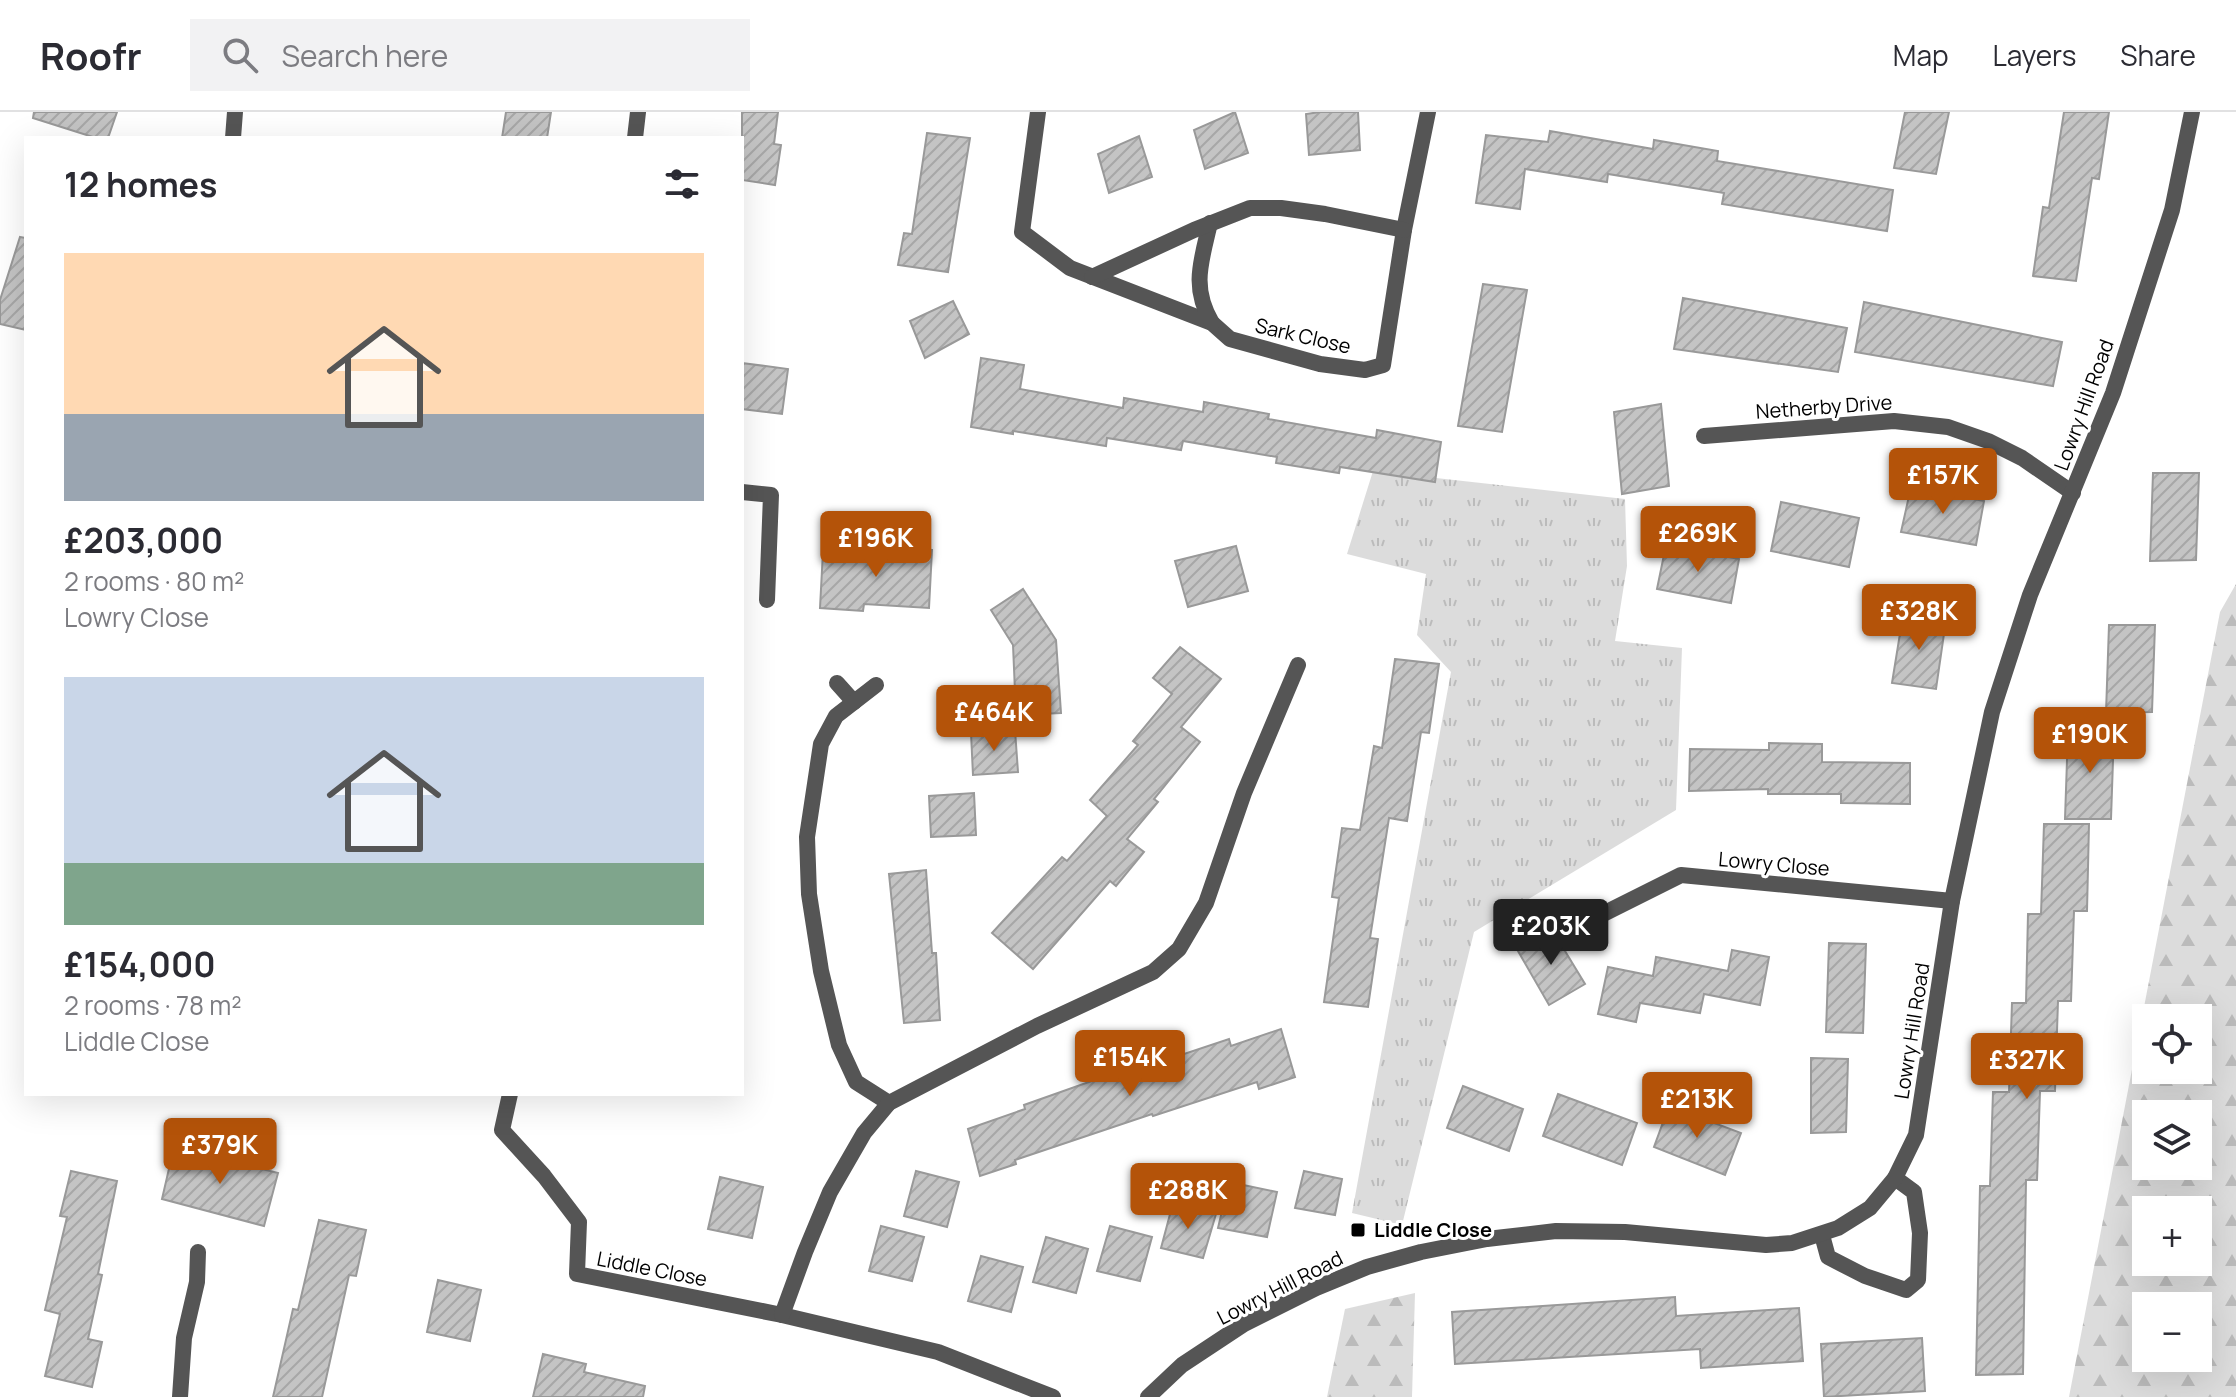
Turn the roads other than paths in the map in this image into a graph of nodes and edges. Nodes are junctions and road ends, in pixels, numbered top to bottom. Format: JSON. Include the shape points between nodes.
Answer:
{"nodes":[{"id":1,"x":235,"y":112,"type":"edge"},
{"id":2,"x":638,"y":112,"type":"edge"},
{"id":3,"x":1038,"y":112,"type":"edge"},
{"id":4,"x":1428,"y":112,"type":"edge"},
{"id":5,"x":2192,"y":112,"type":"edge"},
{"id":6,"x":233,"y":136,"type":"edge"},
{"id":7,"x":635,"y":136,"type":"edge"},
{"id":8,"x":1210,"y":223,"type":"junction"},
{"id":9,"x":1404,"y":230,"type":"junction"},
{"id":10,"x":1092,"y":277,"type":"junction"},
{"id":11,"x":1212,"y":323,"type":"junction"},
{"id":12,"x":1704,"y":436,"type":"dead end"},
{"id":13,"x":744,"y":492,"type":"edge"},
{"id":14,"x":2073,"y":493,"type":"junction"},
{"id":15,"x":767,"y":600,"type":"dead end"},
{"id":16,"x":1298,"y":665,"type":"dead end"},
{"id":17,"x":837,"y":683,"type":"dead end"},
{"id":18,"x":876,"y":685,"type":"dead end"},
{"id":19,"x":854,"y":702,"type":"junction"},
{"id":20,"x":1952,"y":901,"type":"junction"},
{"id":21,"x":1601,"y":915,"type":"dead end"},
{"id":22,"x":510,"y":1096,"type":"edge"},
{"id":23,"x":889,"y":1103,"type":"junction"},
{"id":24,"x":1895,"y":1178,"type":"junction"},
{"id":25,"x":1822,"y":1235,"type":"junction"},
{"id":26,"x":198,"y":1252,"type":"dead end"},
{"id":27,"x":782,"y":1315,"type":"junction"},
{"id":28,"x":180,"y":1397,"type":"edge"},
{"id":29,"x":1053,"y":1397,"type":"edge"},
{"id":30,"x":1148,"y":1397,"type":"edge"}],
"edges":[{"from":1,"to":6,"type":"street"},
{"from":2,"to":7,"type":"street"},
{"from":3,"to":10,"type":"street","name":"Sark Close","via":[[1022,232],[1070,268]]},
{"from":4,"to":9,"type":"street","name":"Sark Close"},
{"from":5,"to":14,"type":"street","name":"Lowry Hill Road","via":[[2167,225],[2113,393]]},
{"from":8,"to":9,"type":"street","via":[[1250,208],[1281,208]]},
{"from":8,"to":10,"type":"street"},
{"from":8,"to":11,"type":"street","via":[[1198,278],[1200,304]]},
{"from":9,"to":11,"type":"street","name":"Sark Close","via":[[1383,365],[1365,370],[1320,364],[1230,339]]},
{"from":10,"to":11,"type":"street","name":"Sark Close"},
{"from":12,"to":14,"type":"street","name":"Netherby Drive","via":[[1894,421],[1948,427],[2022,458]]},
{"from":13,"to":15,"type":"street","via":[[771,495]]},
{"from":14,"to":20,"type":"street","name":"Lowry Hill Road","via":[[2030,595],[1992,712]]},
{"from":16,"to":23,"type":"street","via":[[1244,793],[1206,903],[1179,949],[1153,972]]},
{"from":17,"to":19,"type":"street"},
{"from":18,"to":19,"type":"street"},
{"from":19,"to":23,"type":"street","via":[[836,716],[821,744],[807,837],[809,894],[839,1045],[856,1082]]},
{"from":20,"to":21,"type":"street","name":"Lowry Close","via":[[1681,875]]},
{"from":20,"to":24,"type":"street","name":"Lowry Hill Road","via":[[1916,1135]]},
{"from":22,"to":27,"type":"street","name":"Liddle Close","via":[[502,1130],[579,1222],[577,1274]]},
{"from":23,"to":27,"type":"street","via":[[864,1133],[830,1192]]},
{"from":24,"to":25,"type":"street","name":"Lowry Hill Road","via":[[1870,1208]]},
{"from":24,"to":25,"type":"street","via":[[1914,1192],[1920,1233],[1918,1280],[1906,1290],[1828,1257]]},
{"from":25,"to":30,"type":"street","name":"Lowry Hill Road","via":[[1766,1245],[1556,1231],[1421,1252],[1367,1267],[1244,1324],[1182,1365]]},
{"from":26,"to":28,"type":"street"},
{"from":27,"to":29,"type":"street","name":"Liddle Close","via":[[938,1352]]}]}
